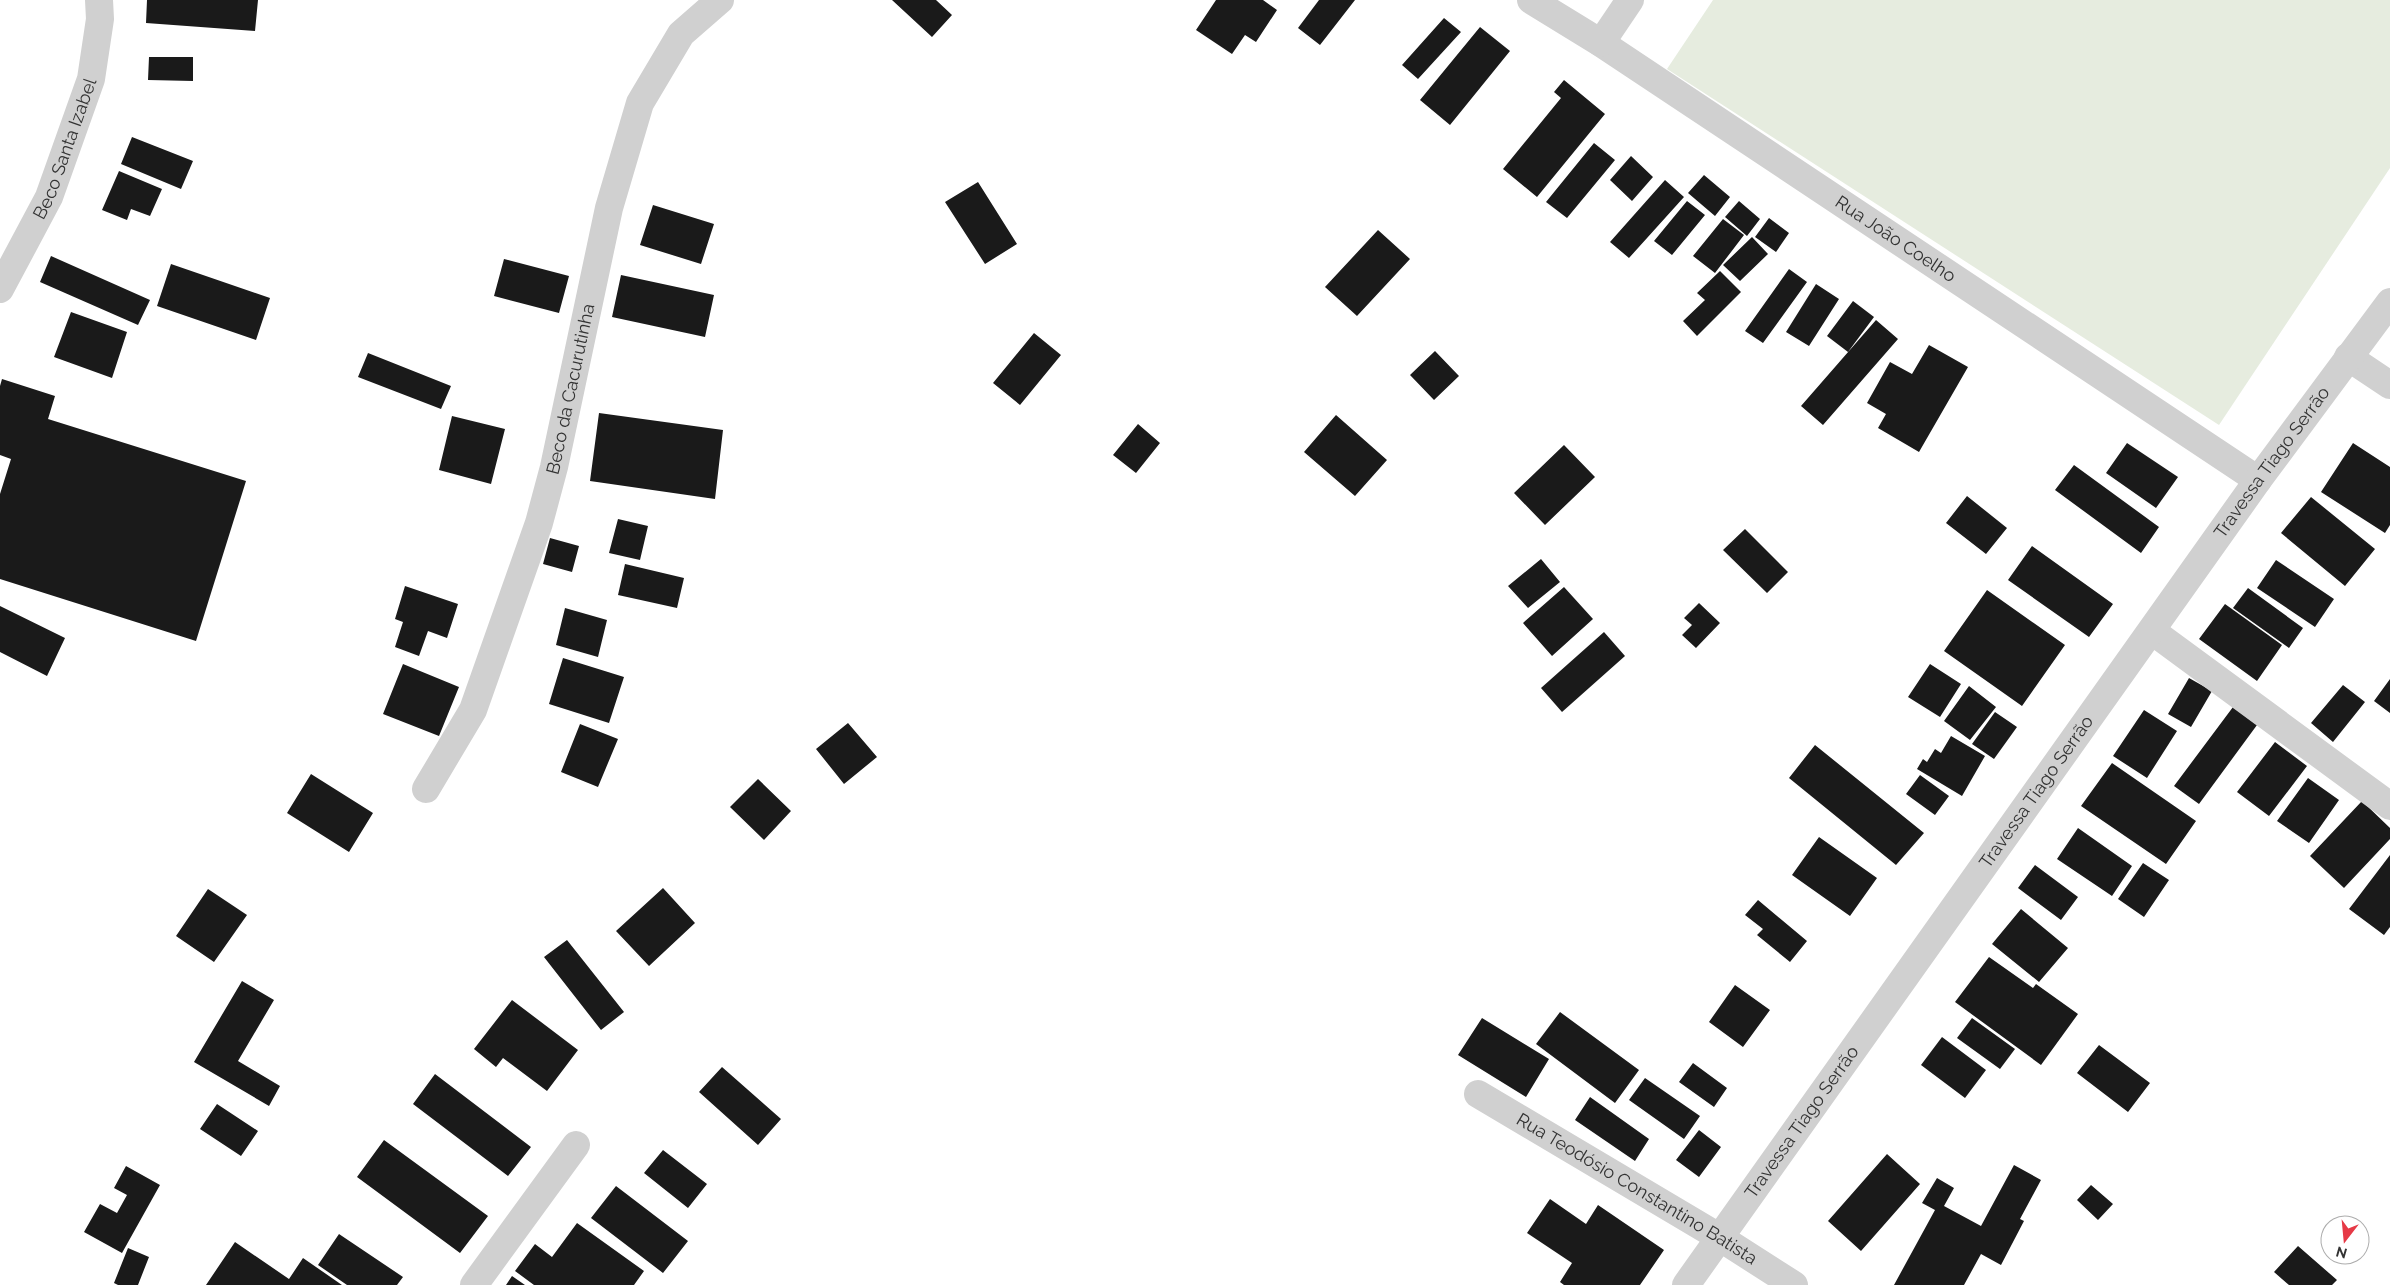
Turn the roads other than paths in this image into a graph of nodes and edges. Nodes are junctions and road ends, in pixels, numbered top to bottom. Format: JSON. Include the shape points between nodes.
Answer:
{"nodes":[{"id":1,"x":99,"y":0,"type":"edge"},
{"id":2,"x":720,"y":0,"type":"edge"},
{"id":3,"x":1531,"y":0,"type":"edge"},
{"id":4,"x":1630,"y":0,"type":"edge"},
{"id":5,"x":1601,"y":43,"type":"junction"},
{"id":6,"x":0,"y":289,"type":"edge"},
{"id":7,"x":2390,"y":302,"type":"edge"},
{"id":8,"x":2348,"y":357,"type":"junction"},
{"id":9,"x":2390,"y":385,"type":"edge"},
{"id":10,"x":2258,"y":480,"type":"junction"},
{"id":11,"x":2152,"y":631,"type":"junction"},
{"id":12,"x":426,"y":789,"type":"dead end"},
{"id":13,"x":2390,"y":806,"type":"edge"},
{"id":14,"x":1478,"y":1094,"type":"dead end"},
{"id":15,"x":576,"y":1145,"type":"dead end"},
{"id":16,"x":1720,"y":1237,"type":"junction"},
{"id":17,"x":474,"y":1285,"type":"edge"},
{"id":18,"x":1686,"y":1285,"type":"edge"},
{"id":19,"x":1794,"y":1285,"type":"edge"}],
"edges":[{"from":1,"to":6,"type":"street","name":"Beco Santa Izabel","via":[[100,18],[91,79],[48,197]]},
{"from":2,"to":12,"type":"street","name":"Beco da Cacurutinha","via":[[681,34],[640,103],[609,208],[539,523],[473,710]]},
{"from":3,"to":5,"type":"street","name":"Rua João Coelho"},
{"from":4,"to":5,"type":"street"},
{"from":5,"to":10,"type":"street","name":"Rua João Coelho"},
{"from":7,"to":8,"type":"street","name":"Travessa Tiago Serrão"},
{"from":8,"to":9,"type":"street"},
{"from":8,"to":10,"type":"street","name":"Travessa Tiago Serrão"},
{"from":10,"to":11,"type":"street","name":"Travessa Tiago Serrão"},
{"from":11,"to":13,"type":"street"},
{"from":11,"to":16,"type":"street","name":"Travessa Tiago Serrão"},
{"from":14,"to":16,"type":"street","name":"Rua Teodósio Constantino Batista"},
{"from":15,"to":17,"type":"street"},
{"from":16,"to":18,"type":"street","name":"Travessa Tiago Serrão"},
{"from":16,"to":19,"type":"street","name":"Rua Teodósio Constantino Batista"}]}
